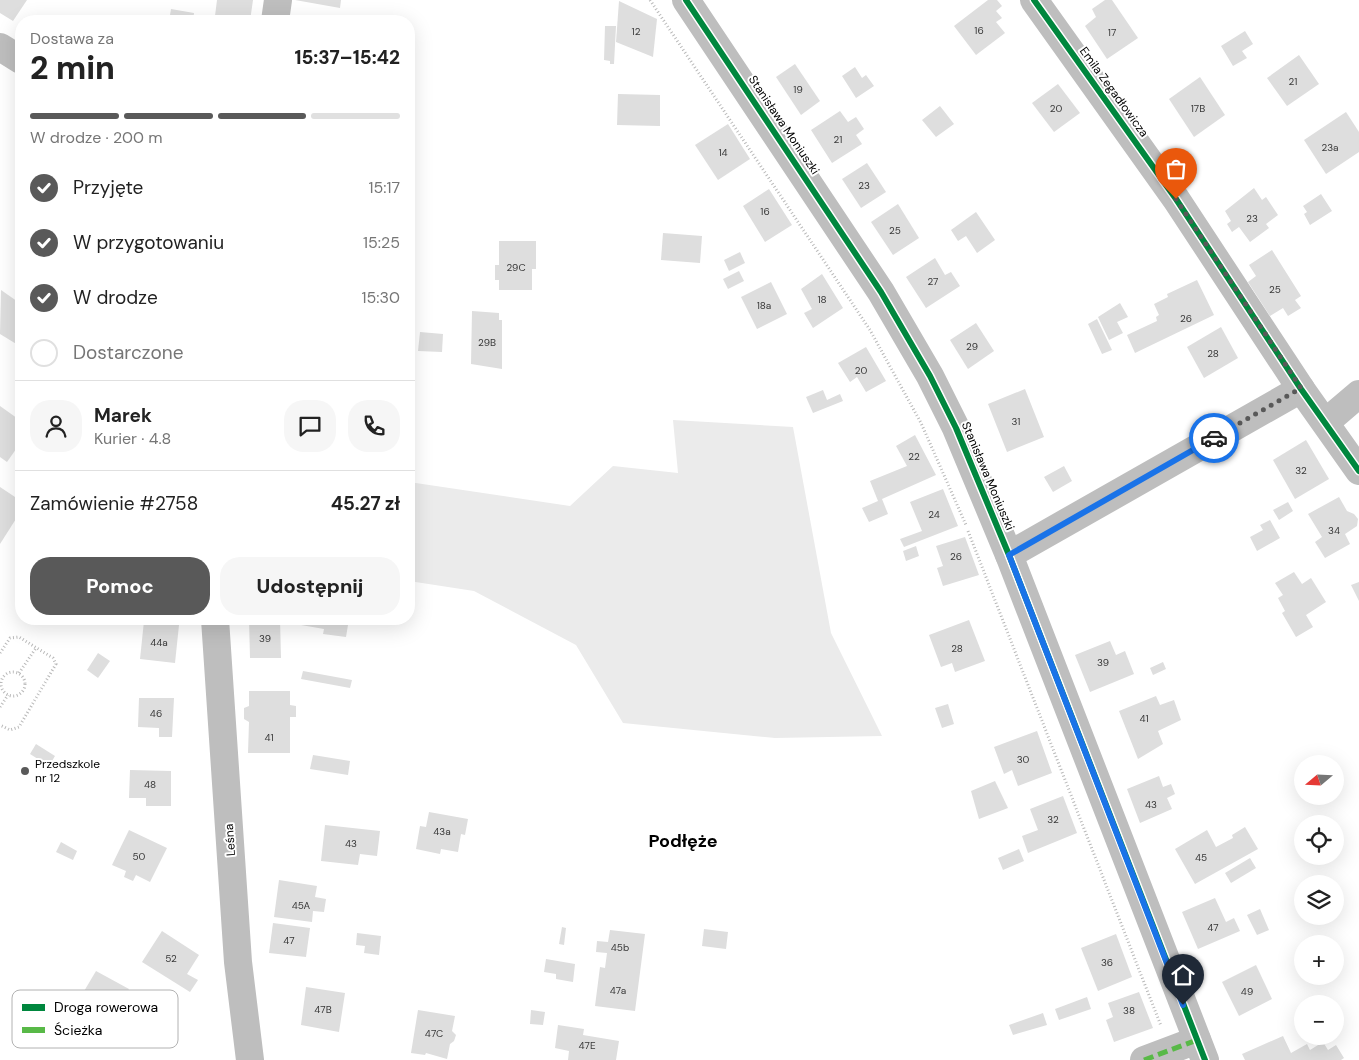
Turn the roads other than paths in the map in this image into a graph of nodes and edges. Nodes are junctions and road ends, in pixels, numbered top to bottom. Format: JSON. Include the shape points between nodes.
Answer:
{"nodes":[{"id":1,"x":278,"y":0,"type":"edge"},
{"id":2,"x":686,"y":0,"type":"edge"},
{"id":3,"x":1034,"y":0,"type":"edge"},
{"id":4,"x":276,"y":15,"type":"edge"},
{"id":5,"x":0,"y":47,"type":"edge"},
{"id":6,"x":15,"y":56,"type":"edge"},
{"id":7,"x":1301,"y":388,"type":"junction"},
{"id":8,"x":1359,"y":394,"type":"edge"},
{"id":9,"x":1326,"y":422,"type":"junction"},
{"id":10,"x":1359,"y":471,"type":"edge"},
{"id":11,"x":1009,"y":555,"type":"junction"},
{"id":12,"x":215,"y":625,"type":"edge"},
{"id":13,"x":1201,"y":1050,"type":"edge"},
{"id":14,"x":250,"y":1060,"type":"edge"},
{"id":15,"x":1144,"y":1060,"type":"edge"}],
"edges":[{"from":1,"to":4,"type":"street"},
{"from":2,"to":11,"type":"street","name":"Stanisława Moniuszki","via":[[881,292],[926,368],[956,428]]},
{"from":3,"to":7,"type":"street","name":"Emila Zegadłowicza","via":[[1176,199]]},
{"from":5,"to":6,"type":"street"},
{"from":7,"to":9,"type":"street","name":"Emila Zegadłowicza"},
{"from":7,"to":11,"type":"street"},
{"from":8,"to":9,"type":"street"},
{"from":9,"to":10,"type":"street","name":"Emila Zegadłowicza"},
{"from":11,"to":13,"type":"street","name":"Stanisława Moniuszki"},
{"from":12,"to":14,"type":"street","name":"Leśna","via":[[238,962]]},
{"from":13,"to":15,"type":"street","name":"Stanisława Moniuszki","via":[[1170,1050]]}]}
